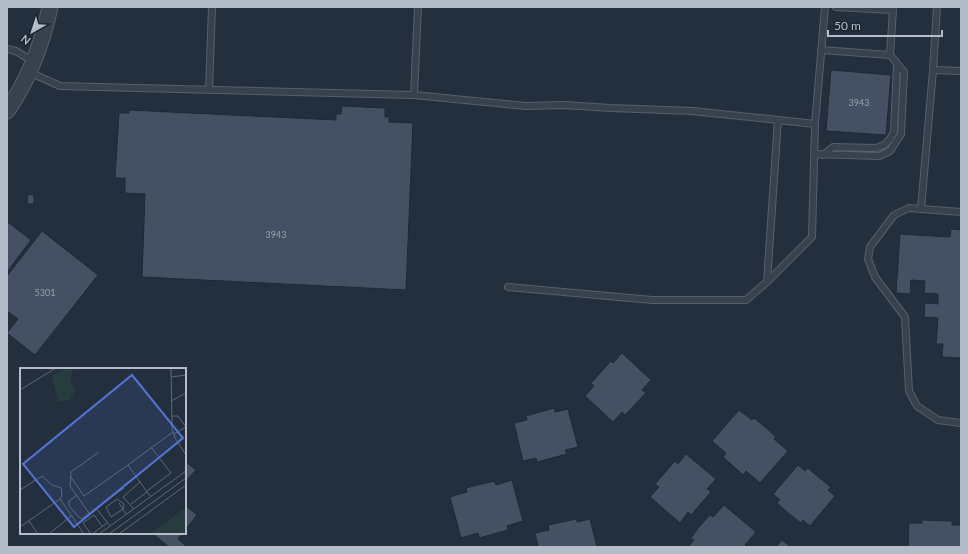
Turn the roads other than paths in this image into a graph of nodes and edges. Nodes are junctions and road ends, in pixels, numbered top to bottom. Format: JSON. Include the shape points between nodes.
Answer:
{"nodes":[{"id":1,"x":50,"y":7,"type":"edge"},
{"id":2,"x":212,"y":7,"type":"edge"},
{"id":3,"x":418,"y":7,"type":"edge"},
{"id":4,"x":825,"y":7,"type":"edge"},
{"id":5,"x":836,"y":7,"type":"edge"},
{"id":6,"x":937,"y":7,"type":"edge"},
{"id":7,"x":7,"y":49,"type":"edge"},
{"id":8,"x":821,"y":50,"type":"junction"},
{"id":9,"x":890,"y":55,"type":"junction"},
{"id":10,"x":32,"y":67,"type":"junction"},
{"id":11,"x":933,"y":70,"type":"junction"},
{"id":12,"x":961,"y":71,"type":"edge"},
{"id":13,"x":209,"y":90,"type":"junction"},
{"id":14,"x":414,"y":95,"type":"junction"},
{"id":15,"x":7,"y":111,"type":"edge"},
{"id":16,"x":778,"y":120,"type":"junction"},
{"id":17,"x":815,"y":124,"type":"junction"},
{"id":18,"x":814,"y":154,"type":"junction"},
{"id":19,"x":921,"y":210,"type":"junction"},
{"id":20,"x":961,"y":212,"type":"edge"},
{"id":21,"x":767,"y":282,"type":"junction"},
{"id":22,"x":508,"y":287,"type":"dead end"},
{"id":23,"x":961,"y":423,"type":"edge"}],
"edges":[{"from":1,"to":10,"type":"street","via":[[45,33]]},
{"from":2,"to":13,"type":"lane"},
{"from":3,"to":14,"type":"lane"},
{"from":4,"to":8,"type":"lane"},
{"from":5,"to":9,"type":"lane","via":[[893,10]]},
{"from":6,"to":11,"type":"lane"},
{"from":7,"to":10,"type":"lane","via":[[16,51]]},
{"from":8,"to":9,"type":"lane"},
{"from":8,"to":17,"type":"lane"},
{"from":9,"to":18,"type":"lane","via":[[904,72],[901,134],[890,151],[879,156]]},
{"from":10,"to":13,"type":"lane","via":[[60,86]]},
{"from":10,"to":15,"type":"street"},
{"from":11,"to":12,"type":"lane"},
{"from":11,"to":19,"type":"lane"},
{"from":13,"to":14,"type":"lane"},
{"from":14,"to":16,"type":"lane","via":[[526,106],[564,105],[692,111]]},
{"from":16,"to":17,"type":"lane"},
{"from":16,"to":21,"type":"lane"},
{"from":17,"to":18,"type":"lane"},
{"from":18,"to":21,"type":"lane","via":[[812,236]]},
{"from":19,"to":20,"type":"lane"},
{"from":19,"to":23,"type":"lane","via":[[909,208],[894,215],[870,246],[868,259],[876,277],[905,317],[909,390],[917,406],[938,420]]},
{"from":21,"to":22,"type":"lane","via":[[746,300],[652,300]]}]}
